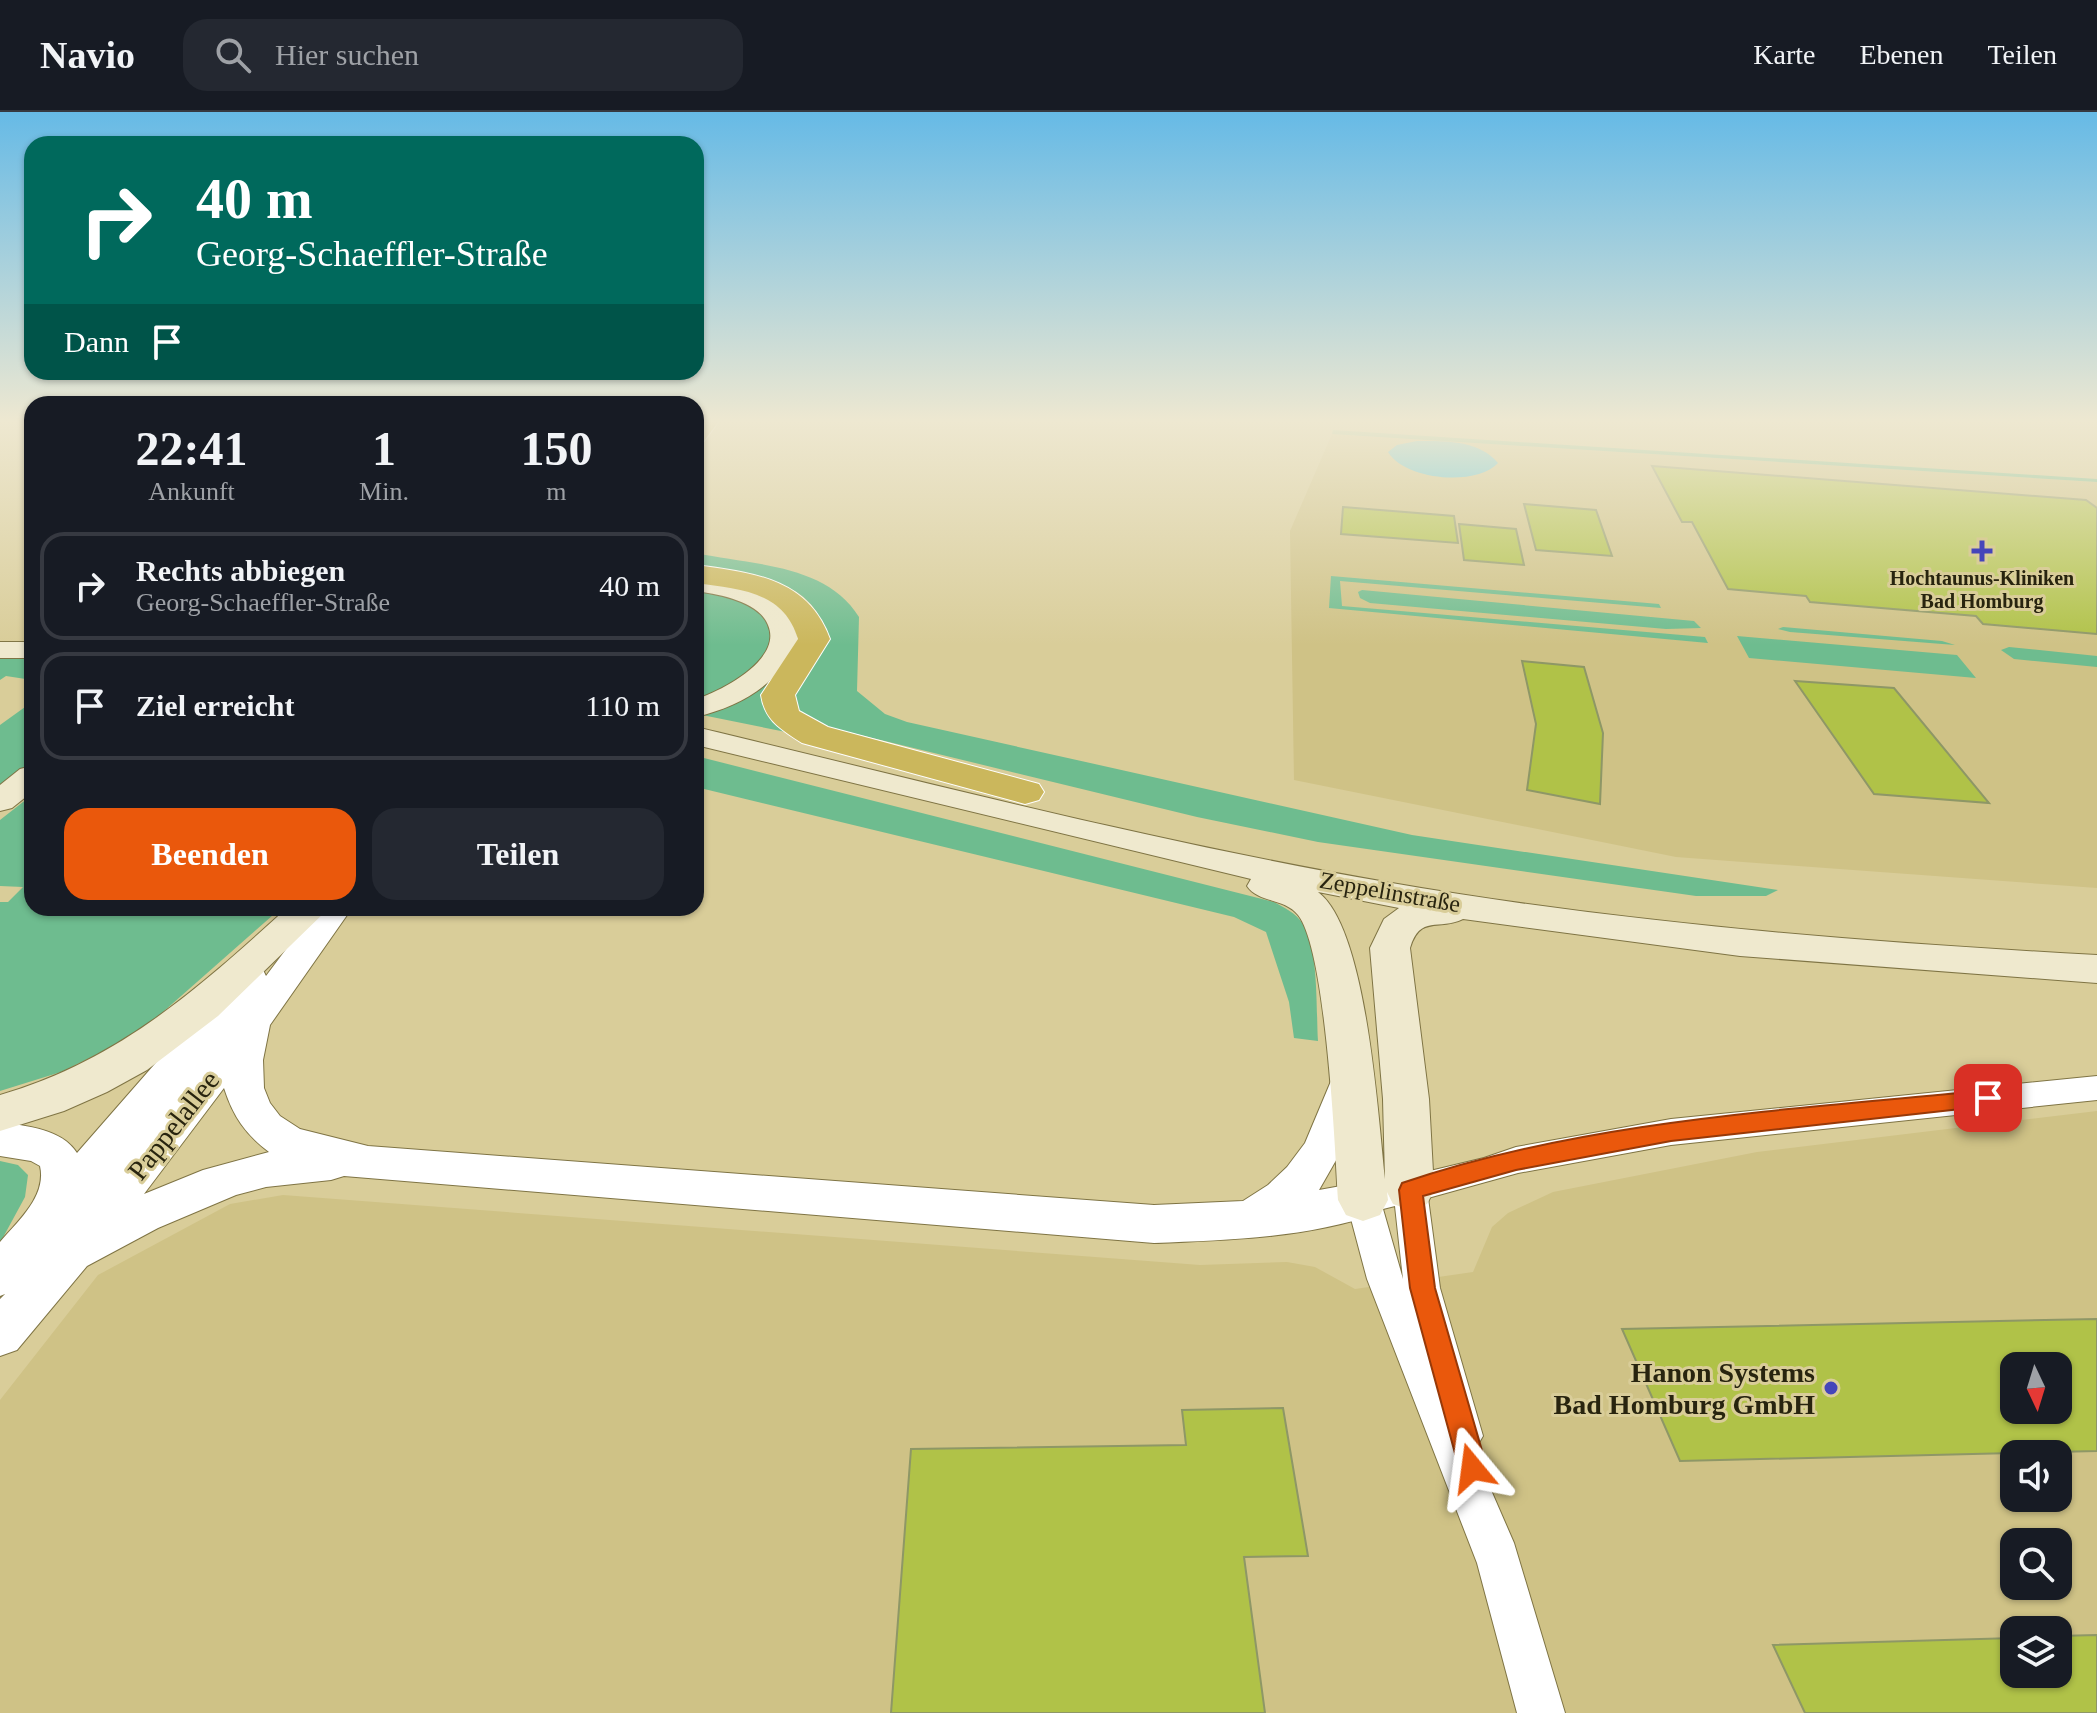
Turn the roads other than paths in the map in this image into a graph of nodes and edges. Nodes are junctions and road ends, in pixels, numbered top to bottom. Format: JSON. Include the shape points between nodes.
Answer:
{"nodes":[{"id":1,"x":704,"y":576,"type":"edge"},
{"id":2,"x":704,"y":584,"type":"edge"},
{"id":3,"x":24,"y":640,"type":"edge"},
{"id":4,"x":0,"y":641,"type":"edge"},
{"id":5,"x":0,"y":650,"type":"edge"},
{"id":6,"x":24,"y":650,"type":"edge"},
{"id":7,"x":704,"y":706,"type":"edge"},
{"id":8,"x":704,"y":721,"type":"edge"},
{"id":9,"x":704,"y":738,"type":"edge"},
{"id":10,"x":24,"y":782,"type":"edge"},
{"id":11,"x":1025,"y":792,"type":"junction"},
{"id":12,"x":943,"y":795,"type":"junction"},
{"id":13,"x":0,"y":801,"type":"edge"},
{"id":14,"x":1500,"y":911,"type":"junction"},
{"id":15,"x":309,"y":916,"type":"edge"},
{"id":16,"x":312,"y":916,"type":"edge"},
{"id":17,"x":313,"y":916,"type":"edge"},
{"id":18,"x":2097,"y":944,"type":"edge"},
{"id":19,"x":2097,"y":969,"type":"edge"},
{"id":20,"x":251,"y":1026,"type":"junction"},
{"id":21,"x":1350,"y":1078,"type":"junction"},
{"id":22,"x":2097,"y":1088,"type":"edge"},
{"id":23,"x":0,"y":1113,"type":"edge"},
{"id":24,"x":0,"y":1139,"type":"edge"},
{"id":25,"x":368,"y":1163,"type":"junction"},
{"id":26,"x":1410,"y":1190,"type":"junction"},
{"id":27,"x":1363,"y":1200,"type":"junction"},
{"id":28,"x":1248,"y":1221,"type":"junction"},
{"id":29,"x":58,"y":1237,"type":"junction"},
{"id":30,"x":0,"y":1275,"type":"edge"},
{"id":31,"x":0,"y":1334,"type":"edge"},
{"id":32,"x":1497,"y":1559,"type":"junction"},
{"id":33,"x":1541,"y":1713,"type":"edge"}],
"edges":[{"from":1,"to":11,"type":"highway","via":[[767,589],[792,600],[807,615],[814,639],[778,695],[781,711],[796,726],[843,744]]},
{"from":2,"to":7,"type":"main road","via":[[763,603],[779,619],[784,637],[770,667],[754,681]]},
{"from":3,"to":4,"type":"main road"},
{"from":5,"to":6,"type":"main road"},
{"from":8,"to":11,"type":"main road","name":"Zeppelinstraße"},
{"from":9,"to":12,"type":"main road","name":"Zeppelinstraße"},
{"from":10,"to":13,"type":"main road"},
{"from":11,"to":18,"type":"main road","name":"Zeppelinstraße","via":[[1248,844],[1470,883],[1764,920]]},
{"from":12,"to":14,"type":"main road","name":"Zeppelinstraße","via":[[1196,856]]},
{"from":12,"to":21,"type":"main road","via":[[1277,889],[1313,907],[1332,953]]},
{"from":14,"to":19,"type":"main road","name":"Zeppelinstraße","via":[[1847,953]]},
{"from":14,"to":26,"type":"main road","via":[[1419,914],[1394,930],[1390,948]]},
{"from":15,"to":23,"type":"main road","via":[[148,1050],[66,1092]]},
{"from":16,"to":29,"type":"street","name":"Pappelallee"},
{"from":17,"to":20,"type":"street","name":"Pappelallee"},
{"from":20,"to":25,"type":"street","via":[[241,1059],[242,1090],[256,1118],[283,1140],[321,1156]]},
{"from":20,"to":29,"type":"street","name":"Pappelallee"},
{"from":21,"to":27,"type":"main road"},
{"from":21,"to":28,"type":"street","via":[[1315,1163],[1292,1192]]},
{"from":22,"to":26,"type":"street","via":[[1671,1132],[1516,1160]]},
{"from":24,"to":29,"type":"street","via":[[37,1144],[62,1161]]},
{"from":25,"to":28,"type":"street","via":[[1154,1224]]},
{"from":25,"to":29,"type":"street","via":[[315,1162],[256,1172],[195,1191],[131,1220]]},
{"from":26,"to":27,"type":"street"},
{"from":26,"to":32,"type":"street","via":[[1422,1288]]},
{"from":27,"to":28,"type":"street"},
{"from":27,"to":32,"type":"street","via":[[1385,1279]]},
{"from":29,"to":30,"type":"street","name":"Pappelallee"},
{"from":29,"to":31,"type":"street","name":"Pappelallee"},
{"from":32,"to":33,"type":"street"}]}
